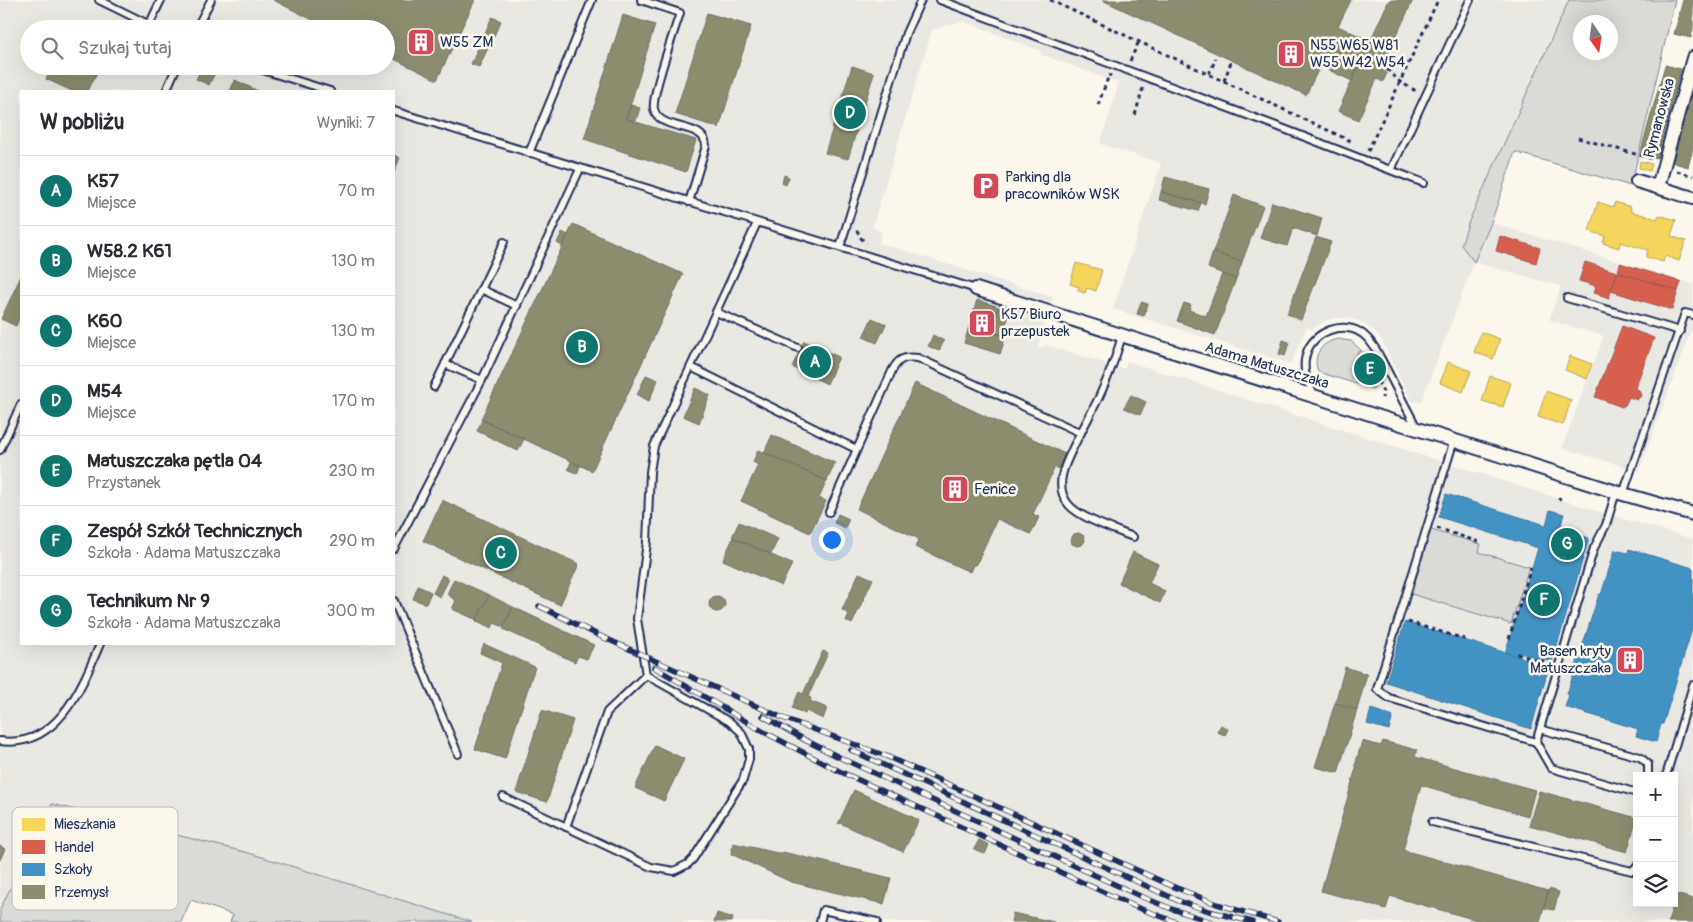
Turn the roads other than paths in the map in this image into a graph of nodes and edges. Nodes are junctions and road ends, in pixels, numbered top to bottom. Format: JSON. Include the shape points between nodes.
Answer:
{"nodes":[{"id":1,"x":99,"y":0,"type":"edge"},
{"id":2,"x":161,"y":0,"type":"edge"},
{"id":3,"x":211,"y":0,"type":"edge"},
{"id":4,"x":592,"y":0,"type":"edge"},
{"id":5,"x":641,"y":0,"type":"edge"},
{"id":6,"x":921,"y":0,"type":"edge"},
{"id":7,"x":940,"y":0,"type":"edge"},
{"id":8,"x":1470,"y":0,"type":"edge"},
{"id":9,"x":139,"y":20,"type":"edge"},
{"id":10,"x":151,"y":20,"type":"edge"},
{"id":11,"x":201,"y":20,"type":"edge"},
{"id":12,"x":1693,"y":58,"type":"edge"},
{"id":13,"x":173,"y":75,"type":"edge"},
{"id":14,"x":279,"y":75,"type":"edge"},
{"id":15,"x":166,"y":90,"type":"edge"},
{"id":16,"x":327,"y":90,"type":"edge"},
{"id":17,"x":395,"y":111,"type":"edge"},
{"id":18,"x":529,"y":153,"type":"junction"},
{"id":19,"x":580,"y":169,"type":"junction"},
{"id":20,"x":1392,"y":170,"type":"junction"},
{"id":21,"x":1637,"y":181,"type":"dead end"},
{"id":22,"x":1424,"y":183,"type":"dead end"},
{"id":23,"x":1658,"y":187,"type":"junction"},
{"id":24,"x":1693,"y":198,"type":"edge"},
{"id":25,"x":689,"y":202,"type":"junction"},
{"id":26,"x":757,"y":223,"type":"junction"},
{"id":27,"x":504,"y":242,"type":"dead end"},
{"id":28,"x":840,"y":248,"type":"junction"},
{"id":29,"x":481,"y":289,"type":"junction"},
{"id":30,"x":976,"y":289,"type":"joint"},
{"id":31,"x":1567,"y":298,"type":"dead end"},
{"id":32,"x":517,"y":306,"type":"junction"},
{"id":33,"x":716,"y":312,"type":"junction"},
{"id":34,"x":1693,"y":315,"type":"edge"},
{"id":35,"x":1680,"y":331,"type":"junction"},
{"id":36,"x":1122,"y":336,"type":"junction"},
{"id":37,"x":798,"y":348,"type":"dead end"},
{"id":38,"x":445,"y":364,"type":"junction"},
{"id":39,"x":691,"y":367,"type":"junction"},
{"id":40,"x":482,"y":380,"type":"junction"},
{"id":41,"x":434,"y":387,"type":"dead end"},
{"id":42,"x":1314,"y":396,"type":"junction"},
{"id":43,"x":20,"y":406,"type":"edge"},
{"id":44,"x":1417,"y":428,"type":"junction"},
{"id":45,"x":1081,"y":433,"type":"junction"},
{"id":46,"x":1454,"y":440,"type":"junction"},
{"id":47,"x":856,"y":449,"type":"junction"},
{"id":48,"x":0,"y":450,"type":"edge"},
{"id":49,"x":1619,"y":493,"type":"junction"},
{"id":50,"x":828,"y":512,"type":"dead end"},
{"id":51,"x":1693,"y":514,"type":"edge"},
{"id":52,"x":1133,"y":537,"type":"dead end"},
{"id":53,"x":395,"y":547,"type":"edge"},
{"id":54,"x":395,"y":603,"type":"edge"},
{"id":55,"x":100,"y":645,"type":"edge"},
{"id":56,"x":646,"y":675,"type":"junction"},
{"id":57,"x":1693,"y":685,"type":"edge"},
{"id":58,"x":1540,"y":729,"type":"junction"},
{"id":59,"x":0,"y":740,"type":"edge"},
{"id":60,"x":1536,"y":742,"type":"junction"},
{"id":61,"x":458,"y":754,"type":"dead end"},
{"id":62,"x":1648,"y":772,"type":"edge"},
{"id":63,"x":1667,"y":772,"type":"edge"},
{"id":64,"x":1633,"y":792,"type":"edge"},
{"id":65,"x":503,"y":797,"type":"dead end"},
{"id":66,"x":1432,"y":822,"type":"dead end"},
{"id":67,"x":566,"y":827,"type":"junction"},
{"id":68,"x":1633,"y":870,"type":"edge"},
{"id":69,"x":820,"y":922,"type":"edge"},
{"id":70,"x":877,"y":922,"type":"edge"}],
"edges":[{"from":1,"to":9,"type":"lane"},
{"from":2,"to":10,"type":"lane"},
{"from":3,"to":11,"type":"lane"},
{"from":4,"to":18,"type":"lane"},
{"from":5,"to":25,"type":"lane","via":[[680,13],[653,100],[657,116],[663,121],[700,133],[706,141]]},
{"from":6,"to":28,"type":"lane","via":[[906,33]]},
{"from":7,"to":20,"type":"lane"},
{"from":8,"to":20,"type":"lane"},
{"from":12,"to":23,"type":"street","name":"Rymanowska"},
{"from":13,"to":15,"type":"lane"},
{"from":14,"to":16,"type":"lane"},
{"from":17,"to":18,"type":"lane"},
{"from":18,"to":19,"type":"lane"},
{"from":19,"to":25,"type":"lane"},
{"from":19,"to":32,"type":"lane"},
{"from":20,"to":22,"type":"lane"},
{"from":21,"to":23,"type":"street"},
{"from":23,"to":24,"type":"street"},
{"from":25,"to":26,"type":"lane"},
{"from":26,"to":28,"type":"lane"},
{"from":26,"to":33,"type":"lane"},
{"from":27,"to":29,"type":"lane"},
{"from":28,"to":30,"type":"lane"},
{"from":29,"to":32,"type":"lane"},
{"from":29,"to":38,"type":"lane"},
{"from":30,"to":36,"type":"street","name":"Adama Matuszczaka"},
{"from":31,"to":35,"type":"lane"},
{"from":32,"to":40,"type":"lane"},
{"from":33,"to":37,"type":"lane"},
{"from":33,"to":39,"type":"lane"},
{"from":34,"to":35,"type":"lane","via":[[1686,312]]},
{"from":35,"to":49,"type":"lane"},
{"from":36,"to":42,"type":"street","name":"Adama Matuszczaka"},
{"from":36,"to":45,"type":"lane"},
{"from":38,"to":40,"type":"lane"},
{"from":38,"to":41,"type":"lane"},
{"from":39,"to":47,"type":"lane"},
{"from":39,"to":56,"type":"lane","via":[[651,458],[647,542],[637,619]]},
{"from":40,"to":53,"type":"lane"},
{"from":42,"to":44,"type":"street","name":"Adama Matuszczaka"},
{"from":42,"to":44,"type":"lane","via":[[1304,364],[1308,348],[1327,330],[1355,330],[1374,346]]},
{"from":43,"to":48,"type":"lane"},
{"from":44,"to":46,"type":"street","name":"Adama Matuszczaka"},
{"from":45,"to":47,"type":"lane","via":[[909,356],[896,363]]},
{"from":45,"to":52,"type":"lane","via":[[1061,479],[1067,503],[1081,514]]},
{"from":46,"to":49,"type":"street","name":"Adama Matuszczaka"},
{"from":46,"to":60,"type":"lane","via":[[1377,689],[1389,698]]},
{"from":47,"to":50,"type":"lane"},
{"from":49,"to":51,"type":"street","name":"Adama Matuszczaka"},
{"from":49,"to":58,"type":"lane","via":[[1594,548]]},
{"from":54,"to":61,"type":"lane"},
{"from":55,"to":59,"type":"lane","via":[[82,687],[47,731],[24,739]]},
{"from":56,"to":67,"type":"lane","via":[[607,712]]},
{"from":56,"to":67,"type":"lane","via":[[730,722],[741,732],[749,749],[743,780],[693,859],[674,871],[651,867]]},
{"from":57,"to":63,"type":"lane"},
{"from":58,"to":60,"type":"lane"},
{"from":58,"to":62,"type":"lane","via":[[1640,757],[1648,764]]},
{"from":60,"to":64,"type":"lane","via":[[1551,768]]},
{"from":65,"to":67,"type":"lane"},
{"from":66,"to":68,"type":"lane"},
{"from":69,"to":70,"type":"lane","via":[[823,910]]}]}
